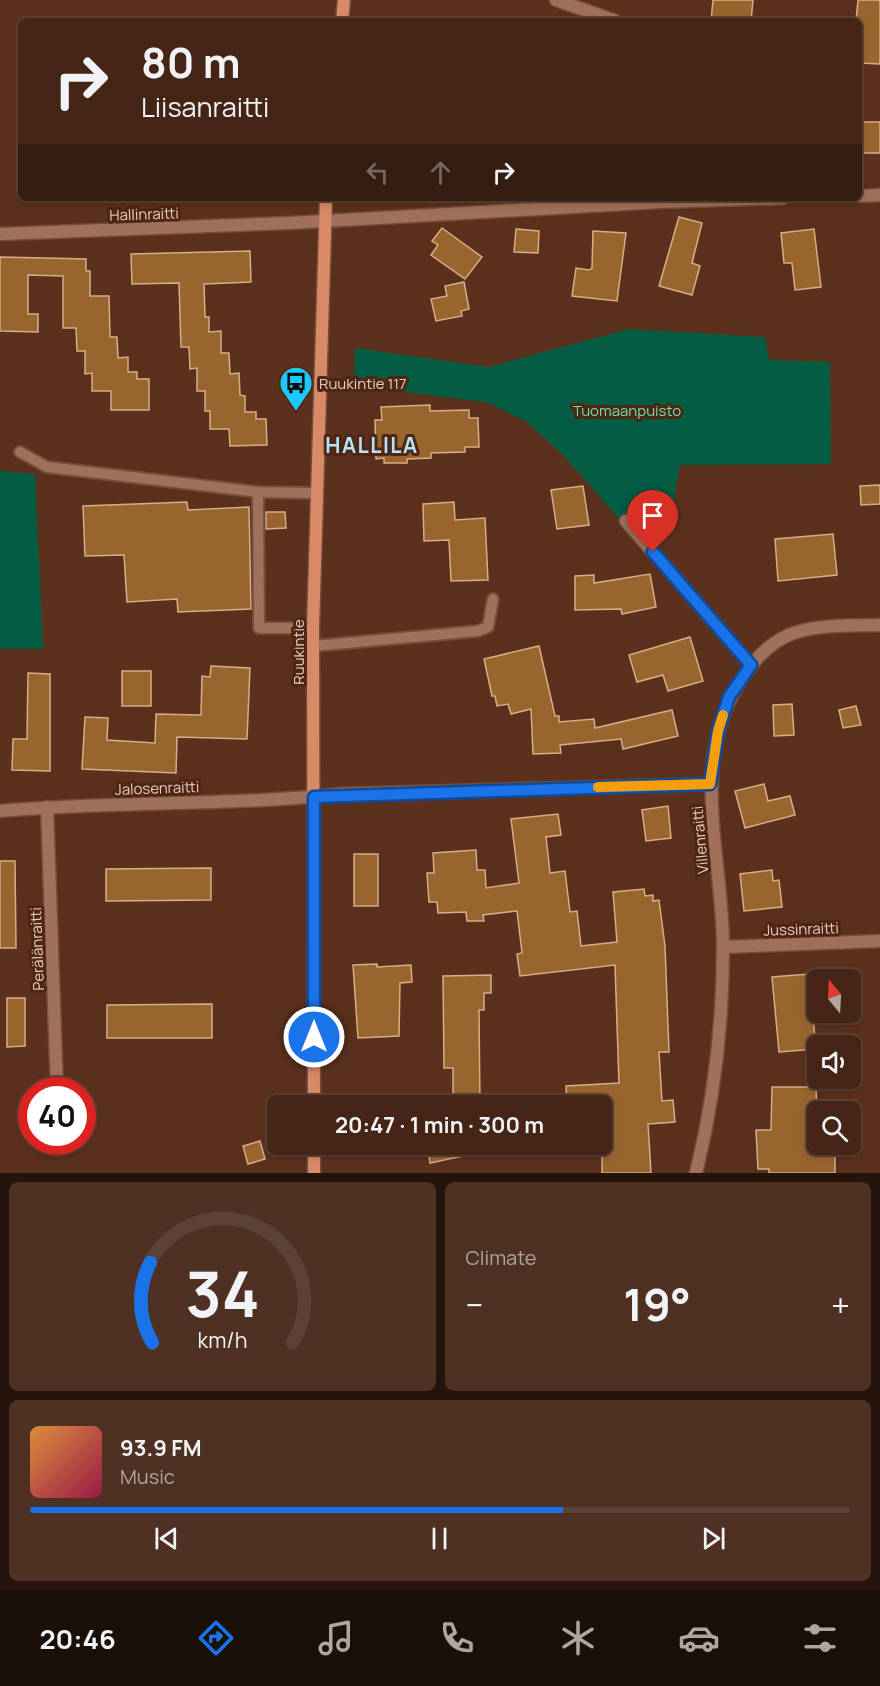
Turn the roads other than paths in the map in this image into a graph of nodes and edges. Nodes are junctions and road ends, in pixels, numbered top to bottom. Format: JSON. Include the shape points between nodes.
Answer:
{"nodes":[{"id":1,"x":344,"y":0,"type":"edge"},
{"id":2,"x":556,"y":0,"type":"edge"},
{"id":3,"x":342,"y":18,"type":"edge"},
{"id":4,"x":607,"y":18,"type":"edge"},
{"id":5,"x":880,"y":195,"type":"edge"},
{"id":6,"x":862,"y":196,"type":"edge"},
{"id":7,"x":327,"y":201,"type":"edge"},
{"id":8,"x":683,"y":201,"type":"edge"},
{"id":9,"x":325,"y":219,"type":"junction"},
{"id":10,"x":0,"y":234,"type":"edge"},
{"id":11,"x":20,"y":452,"type":"dead end"},
{"id":12,"x":258,"y":492,"type":"junction"},
{"id":13,"x":316,"y":493,"type":"junction"},
{"id":14,"x":626,"y":521,"type":"dead end"},
{"id":15,"x":493,"y":599,"type":"dead end"},
{"id":16,"x":880,"y":625,"type":"edge"},
{"id":17,"x":313,"y":628,"type":"junction"},
{"id":18,"x":313,"y":646,"type":"junction"},
{"id":19,"x":751,"y":665,"type":"junction"},
{"id":20,"x":710,"y":784,"type":"junction"},
{"id":21,"x":314,"y":797,"type":"junction"},
{"id":22,"x":47,"y":807,"type":"junction"},
{"id":23,"x":0,"y":811,"type":"edge"},
{"id":24,"x":880,"y":941,"type":"edge"},
{"id":25,"x":723,"y":947,"type":"junction"},
{"id":26,"x":57,"y":1077,"type":"edge"},
{"id":27,"x":314,"y":1095,"type":"edge"},
{"id":28,"x":314,"y":1155,"type":"edge"},
{"id":29,"x":314,"y":1173,"type":"edge"},
{"id":30,"x":696,"y":1173,"type":"edge"}],
"edges":[{"from":1,"to":3,"type":"street"},
{"from":2,"to":4,"type":"street"},
{"from":5,"to":6,"type":"street"},
{"from":7,"to":9,"type":"street","name":"Ruukintie"},
{"from":8,"to":9,"type":"street","name":"Hallinraitti"},
{"from":9,"to":10,"type":"street","name":"Hallinraitti"},
{"from":9,"to":13,"type":"street","name":"Ruukintie"},
{"from":11,"to":12,"type":"lane","via":[[47,467]]},
{"from":12,"to":13,"type":"lane"},
{"from":12,"to":17,"type":"lane","via":[[259,628]]},
{"from":13,"to":17,"type":"street","name":"Ruukintie"},
{"from":14,"to":19,"type":"street"},
{"from":15,"to":18,"type":"lane","via":[[488,627],[478,631]]},
{"from":16,"to":19,"type":"street","name":"Villenraitti","via":[[821,627],[793,633]]},
{"from":17,"to":18,"type":"street","name":"Ruukintie"},
{"from":18,"to":21,"type":"street","name":"Ruukintie"},
{"from":19,"to":20,"type":"street","name":"Villenraitti","via":[[729,697],[718,731]]},
{"from":20,"to":21,"type":"street","name":"Jalosenraitti"},
{"from":20,"to":25,"type":"street","name":"Villenraitti"},
{"from":21,"to":22,"type":"street","name":"Jalosenraitti"},
{"from":21,"to":27,"type":"street","name":"Ruukintie"},
{"from":22,"to":23,"type":"street","name":"Jalosenraitti"},
{"from":22,"to":26,"type":"street","name":"Perälänraitti"},
{"from":24,"to":25,"type":"street","name":"Jussinraitti"},
{"from":25,"to":30,"type":"street","name":"Villenraitti","via":[[718,1040],[706,1132]]},
{"from":28,"to":29,"type":"street"}]}
